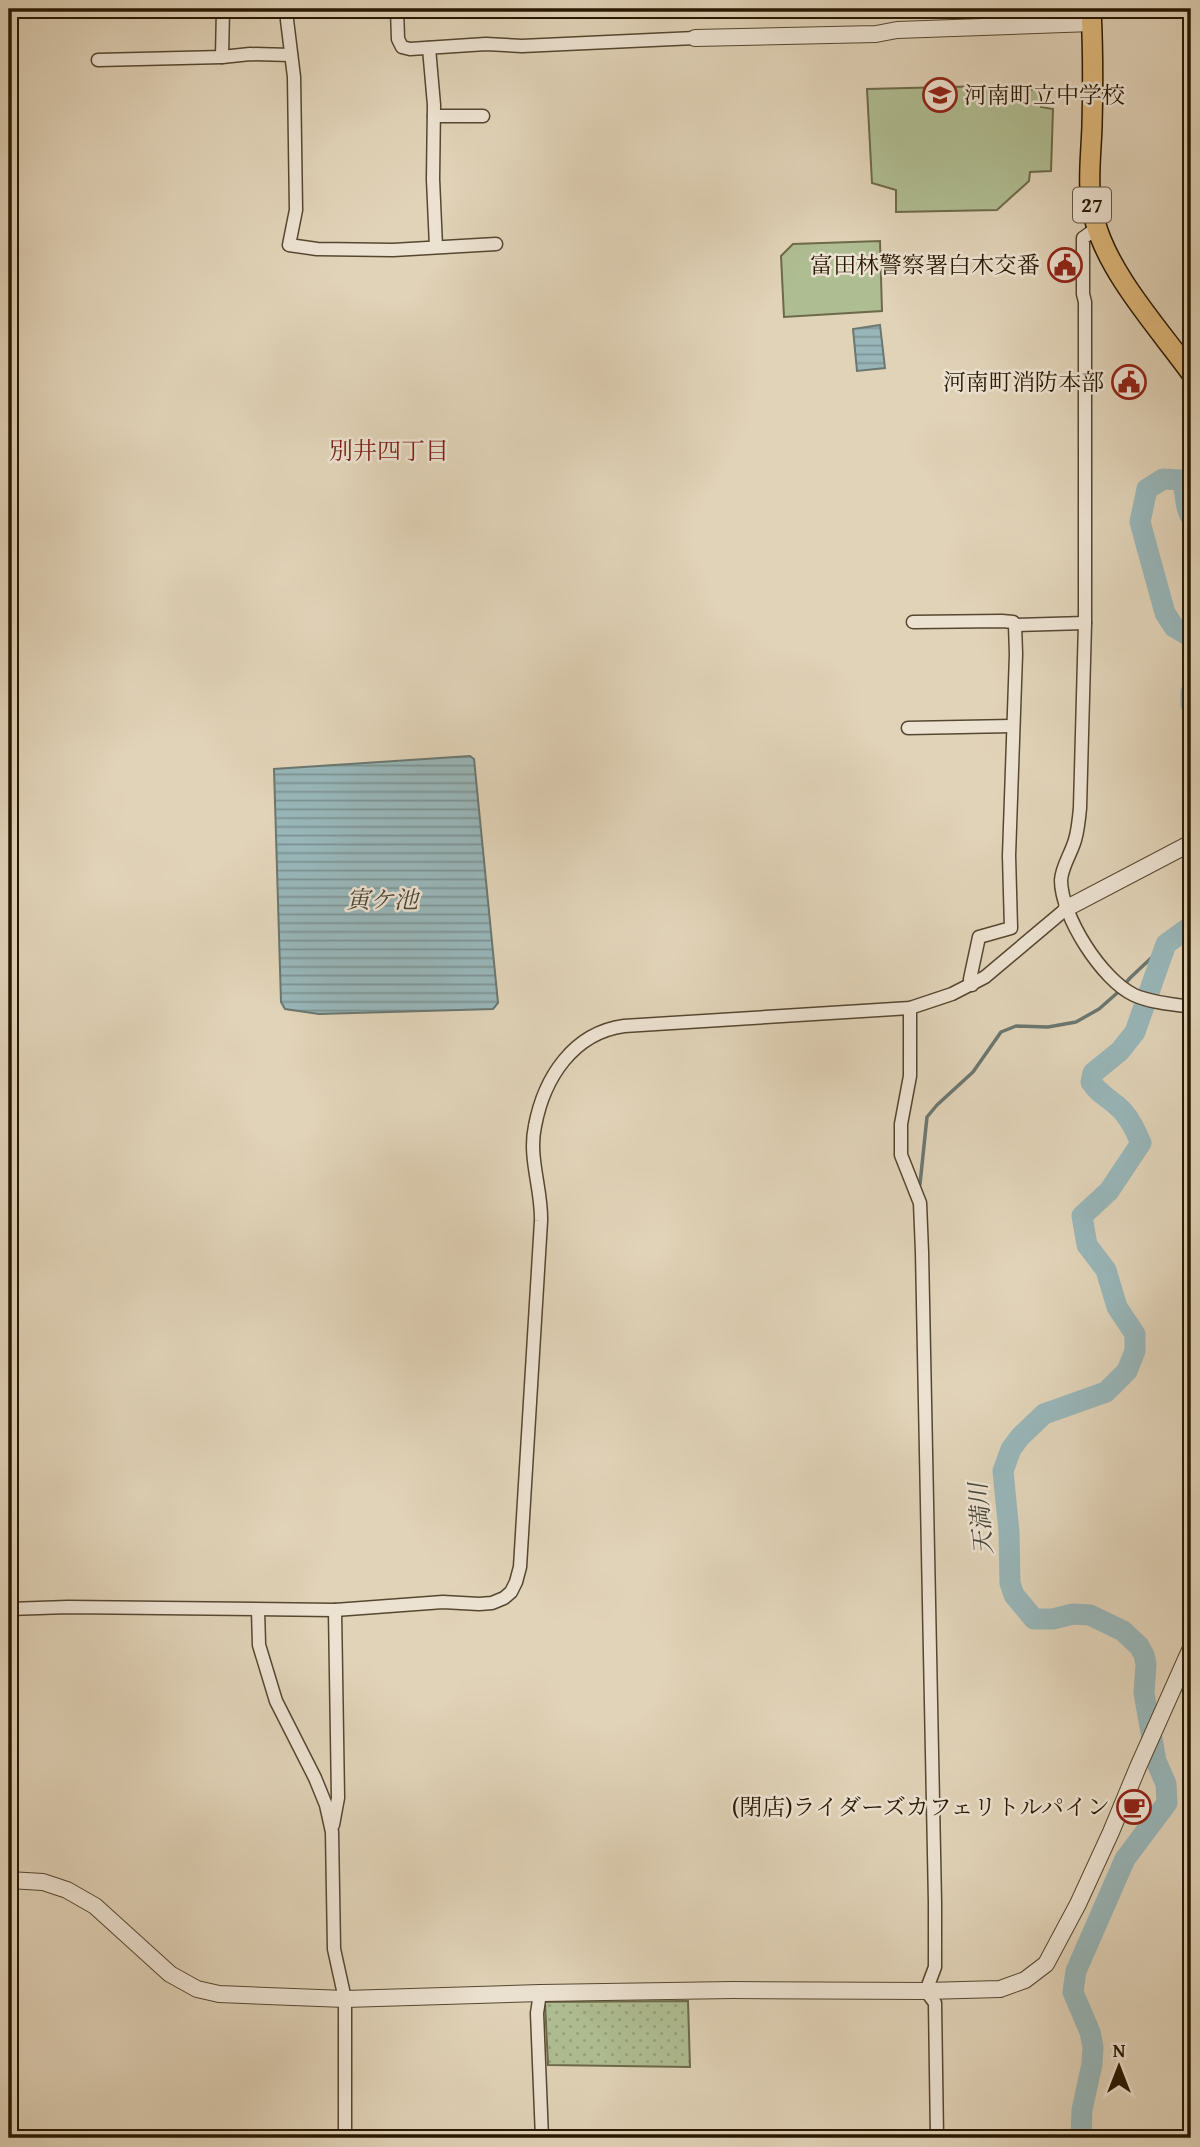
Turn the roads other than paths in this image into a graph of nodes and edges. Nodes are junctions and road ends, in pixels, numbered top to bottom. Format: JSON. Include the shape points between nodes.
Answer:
{"nodes":[{"id":1,"x":223,"y":9,"type":"edge"},
{"id":2,"x":288,"y":9,"type":"edge"},
{"id":3,"x":327,"y":9,"type":"edge"},
{"id":4,"x":345,"y":9,"type":"edge"},
{"id":5,"x":365,"y":9,"type":"edge"},
{"id":6,"x":397,"y":9,"type":"edge"},
{"id":7,"x":1091,"y":16,"type":"edge"},
{"id":8,"x":695,"y":38,"type":"joint"},
{"id":9,"x":429,"y":48,"type":"junction"},
{"id":10,"x":291,"y":55,"type":"junction"},
{"id":11,"x":222,"y":57,"type":"junction"},
{"id":12,"x":98,"y":60,"type":"dead end"},
{"id":13,"x":434,"y":116,"type":"junction"},
{"id":14,"x":483,"y":116,"type":"dead end"},
{"id":15,"x":1097,"y":228,"type":"junction"},
{"id":16,"x":496,"y":244,"type":"dead end"},
{"id":17,"x":436,"y":247,"type":"junction"},
{"id":18,"x":1191,"y":373,"type":"edge"},
{"id":19,"x":913,"y":622,"type":"dead end"},
{"id":20,"x":1085,"y":622,"type":"junction"},
{"id":21,"x":1014,"y":625,"type":"junction"},
{"id":22,"x":1012,"y":726,"type":"junction"},
{"id":23,"x":908,"y":728,"type":"dead end"},
{"id":24,"x":1191,"y":843,"type":"edge"},
{"id":25,"x":1067,"y":908,"type":"junction"},
{"id":26,"x":972,"y":985,"type":"junction"},
{"id":27,"x":1191,"y":1007,"type":"edge"},
{"id":28,"x":910,"y":1008,"type":"junction"},
{"id":29,"x":9,"y":1609,"type":"edge"},
{"id":30,"x":258,"y":1610,"type":"junction"},
{"id":31,"x":335,"y":1610,"type":"junction"},
{"id":32,"x":1191,"y":1648,"type":"edge"},
{"id":33,"x":332,"y":1832,"type":"junction"},
{"id":34,"x":9,"y":1880,"type":"edge"},
{"id":35,"x":926,"y":1991,"type":"junction"},
{"id":36,"x":540,"y":1993,"type":"junction"},
{"id":37,"x":345,"y":1999,"type":"junction"},
{"id":38,"x":345,"y":2138,"type":"edge"},
{"id":39,"x":541,"y":2138,"type":"edge"},
{"id":40,"x":937,"y":2138,"type":"edge"}],
"edges":[{"from":1,"to":11,"type":"street"},
{"from":2,"to":3,"type":"street"},
{"from":2,"to":10,"type":"street"},
{"from":4,"to":5,"type":"street"},
{"from":6,"to":9,"type":"street","via":[[402,47]]},
{"from":7,"to":8,"type":"street","via":[[876,34]]},
{"from":7,"to":15,"type":"main road","number":"27","via":[[1090,189]]},
{"from":8,"to":9,"type":"street"},
{"from":9,"to":13,"type":"street"},
{"from":10,"to":11,"type":"street"},
{"from":10,"to":17,"type":"street","via":[[296,210],[289,245],[393,250]]},
{"from":11,"to":12,"type":"street"},
{"from":13,"to":14,"type":"street"},
{"from":13,"to":17,"type":"street"},
{"from":15,"to":18,"type":"main road","number":"27","via":[[1116,269]]},
{"from":15,"to":20,"type":"street","via":[[1083,237]]},
{"from":16,"to":17,"type":"street"},
{"from":19,"to":21,"type":"street","via":[[1002,621]]},
{"from":20,"to":21,"type":"street"},
{"from":20,"to":25,"type":"street","via":[[1080,808],[1076,838],[1061,881]]},
{"from":21,"to":22,"type":"street"},
{"from":22,"to":23,"type":"street"},
{"from":22,"to":26,"type":"street","via":[[1012,928],[979,937]]},
{"from":24,"to":25,"type":"street"},
{"from":25,"to":26,"type":"street"},
{"from":25,"to":27,"type":"street","via":[[1085,944],[1121,987],[1151,1001]]},
{"from":26,"to":28,"type":"street"},
{"from":28,"to":31,"type":"street","via":[[624,1026],[603,1031],[571,1051],[555,1072],[533,1137],[541,1218],[516,1582],[511,1592],[492,1603]]},
{"from":28,"to":35,"type":"street","via":[[910,1076],[901,1124],[901,1155],[920,1203],[922,1252],[935,1903],[935,1967]]},
{"from":29,"to":30,"type":"street"},
{"from":30,"to":31,"type":"street"},
{"from":30,"to":33,"type":"street","via":[[259,1645],[276,1701],[315,1778]]},
{"from":31,"to":33,"type":"street","via":[[338,1798]]},
{"from":32,"to":35,"type":"street","via":[[1083,1892],[1046,1964],[1025,1980],[1000,1989]]},
{"from":33,"to":37,"type":"street","via":[[334,1949]]},
{"from":34,"to":37,"type":"street","via":[[43,1882],[95,1906],[170,1974],[197,1989],[240,1996]]},
{"from":35,"to":36,"type":"street"},
{"from":35,"to":40,"type":"street","via":[[935,2003]]},
{"from":36,"to":37,"type":"street"},
{"from":36,"to":39,"type":"street"},
{"from":37,"to":38,"type":"street"}]}
